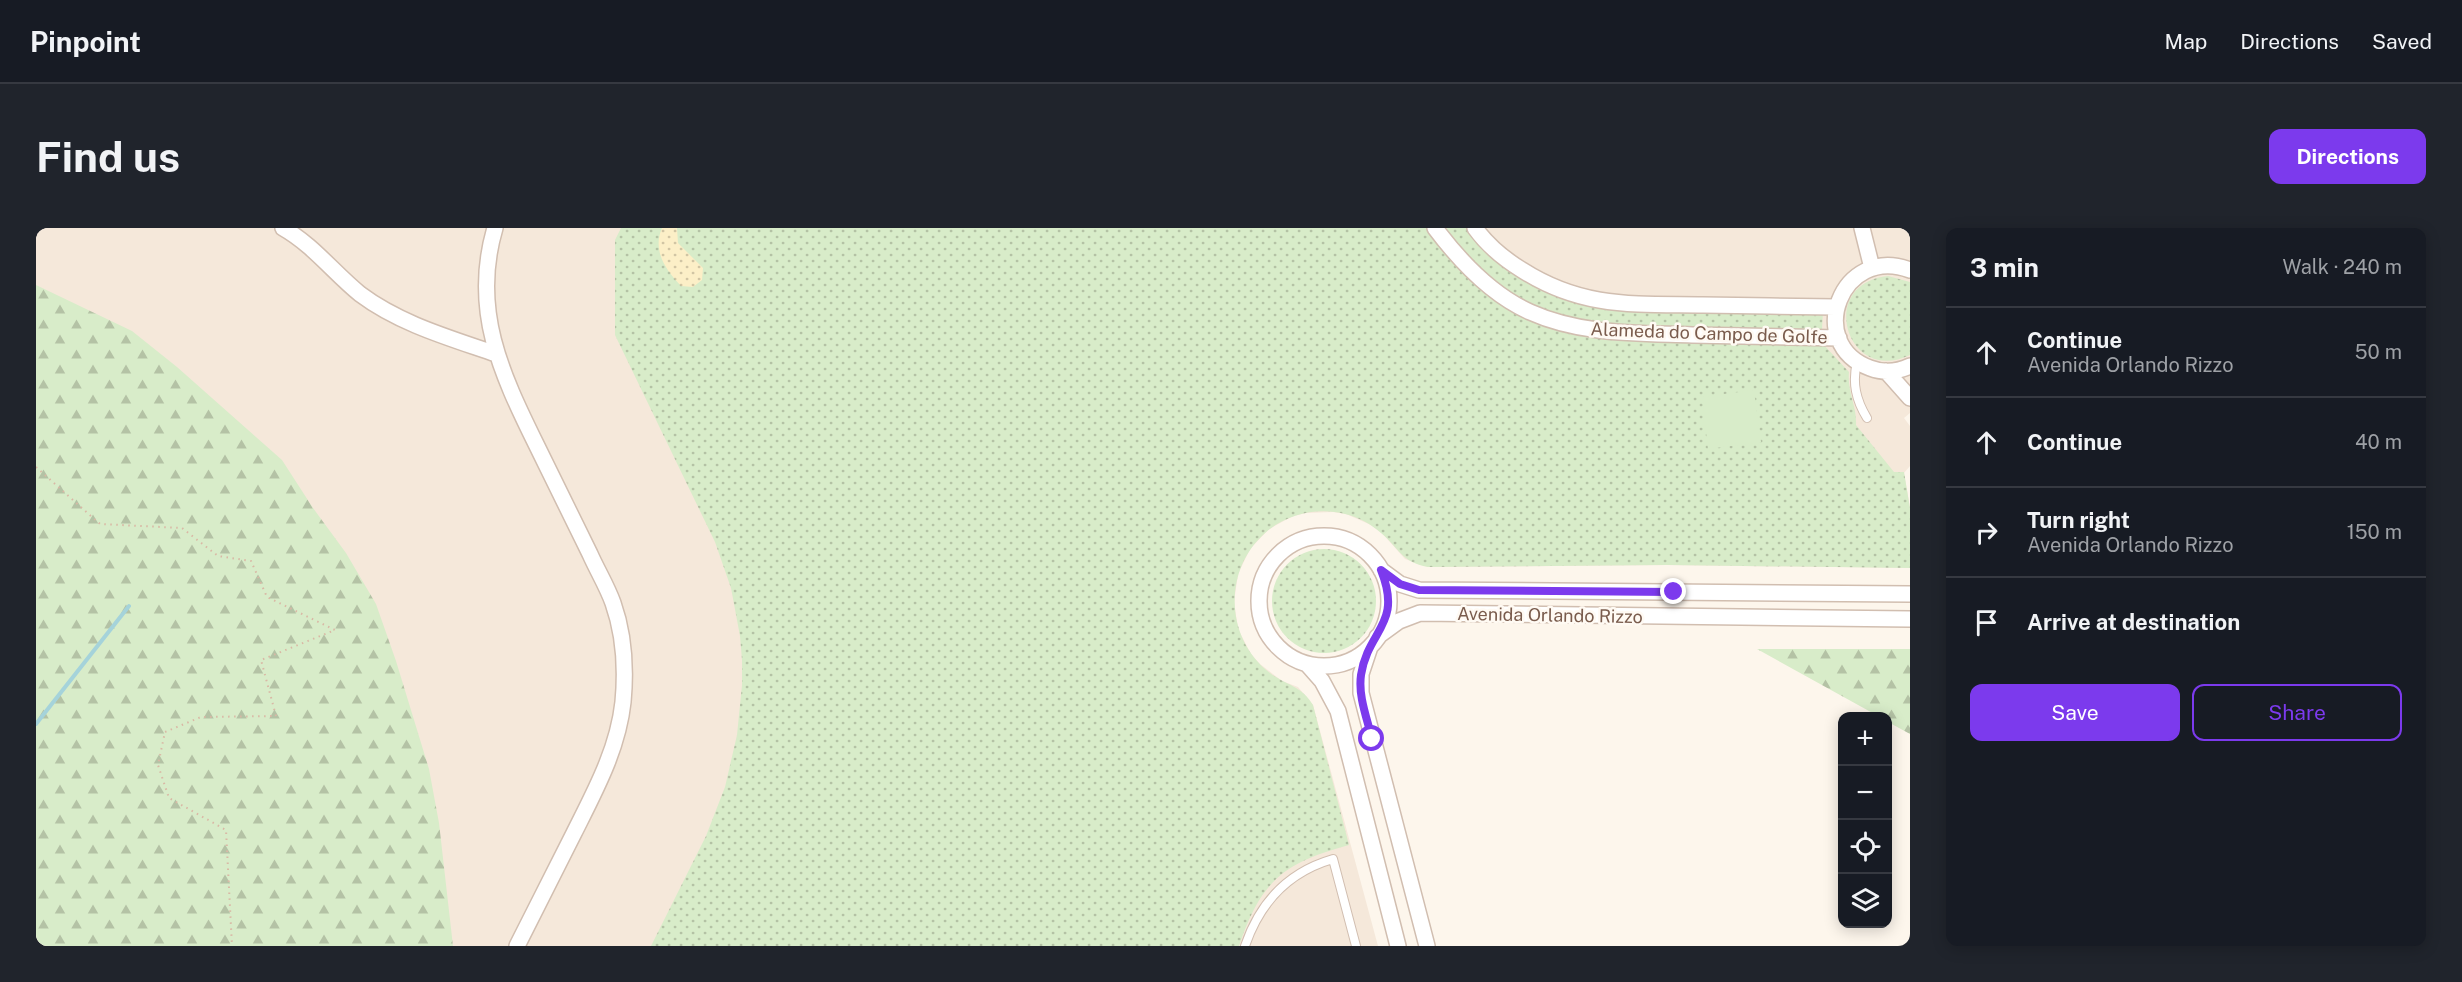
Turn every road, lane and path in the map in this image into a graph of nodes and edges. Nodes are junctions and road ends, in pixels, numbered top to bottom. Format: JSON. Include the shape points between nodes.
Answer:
{"nodes":[{"id":1,"x":495,"y":228,"type":"edge"},
{"id":2,"x":1435,"y":228,"type":"edge"},
{"id":3,"x":1475,"y":228,"type":"edge"},
{"id":4,"x":1862,"y":228,"type":"edge"},
{"id":5,"x":287,"y":229,"type":"edge"},
{"id":6,"x":1872,"y":268,"type":"junction"},
{"id":7,"x":1910,"y":270,"type":"edge"},
{"id":8,"x":1836,"y":307,"type":"junction"},
{"id":9,"x":1839,"y":338,"type":"junction"},
{"id":10,"x":496,"y":354,"type":"junction"},
{"id":11,"x":1857,"y":362,"type":"junction"},
{"id":12,"x":1910,"y":366,"type":"edge"},
{"id":13,"x":1886,"y":371,"type":"junction"},
{"id":14,"x":1910,"y":398,"type":"edge"},
{"id":15,"x":1867,"y":418,"type":"dead end"},
{"id":16,"x":36,"y":467,"type":"edge"},
{"id":17,"x":1381,"y":570,"type":"junction"},
{"id":18,"x":1910,"y":594,"type":"edge"},
{"id":19,"x":1910,"y":619,"type":"edge"},
{"id":20,"x":1374,"y":642,"type":"junction"},
{"id":21,"x":1307,"y":664,"type":"junction"},
{"id":22,"x":232,"y":946,"type":"edge"},
{"id":23,"x":517,"y":946,"type":"edge"},
{"id":24,"x":1245,"y":946,"type":"edge"},
{"id":25,"x":1356,"y":946,"type":"edge"},
{"id":26,"x":1398,"y":946,"type":"edge"},
{"id":27,"x":1426,"y":946,"type":"edge"}],
"edges":[{"from":1,"to":10,"type":"street","via":[[486,293]]},
{"from":2,"to":9,"type":"street","name":"Alameda do Campo de Golfe","via":[[1455,255],[1488,285],[1529,312],[1574,327],[1618,333]]},
{"from":3,"to":8,"type":"street","name":"Alameda do Campo de Golfe","via":[[1505,259],[1545,285],[1581,298],[1619,304]]},
{"from":4,"to":6,"type":"street"},
{"from":5,"to":10,"type":"street","via":[[361,294],[408,323]]},
{"from":6,"to":7,"type":"street"},
{"from":6,"to":8,"type":"street","via":[[1851,281]]},
{"from":8,"to":9,"type":"street"},
{"from":9,"to":11,"type":"street"},
{"from":10,"to":23,"type":"street","via":[[511,393],[613,602],[624,662],[620,725],[606,768]]},
{"from":11,"to":13,"type":"street"},
{"from":11,"to":15,"type":"lane","via":[[1855,390]]},
{"from":12,"to":13,"type":"street"},
{"from":13,"to":14,"type":"street"},
{"from":16,"to":22,"type":"path","via":[[100,524],[182,528],[218,556],[250,561],[267,597],[335,630],[261,660],[276,717],[201,717],[165,732],[158,765],[169,798],[226,830]]},
{"from":17,"to":18,"type":"street","name":"Avenida Orlando Rizzo","via":[[1400,584],[1419,590]]},
{"from":17,"to":20,"type":"street","via":[[1387,616]]},
{"from":17,"to":21,"type":"street","via":[[1356,545],[1333,537],[1302,541],[1285,550],[1268,568],[1259,592],[1265,629],[1287,655]]},
{"from":19,"to":20,"type":"street","name":"Avenida Orlando Rizzo","via":[[1420,614],[1399,621]]},
{"from":20,"to":21,"type":"street","via":[[1341,664]]},
{"from":20,"to":27,"type":"street","via":[[1361,674],[1361,693]]},
{"from":21,"to":26,"type":"street","via":[[1322,681],[1338,711]]},
{"from":24,"to":25,"type":"lane","via":[[1260,912],[1280,887],[1305,869],[1333,859]]}]}
